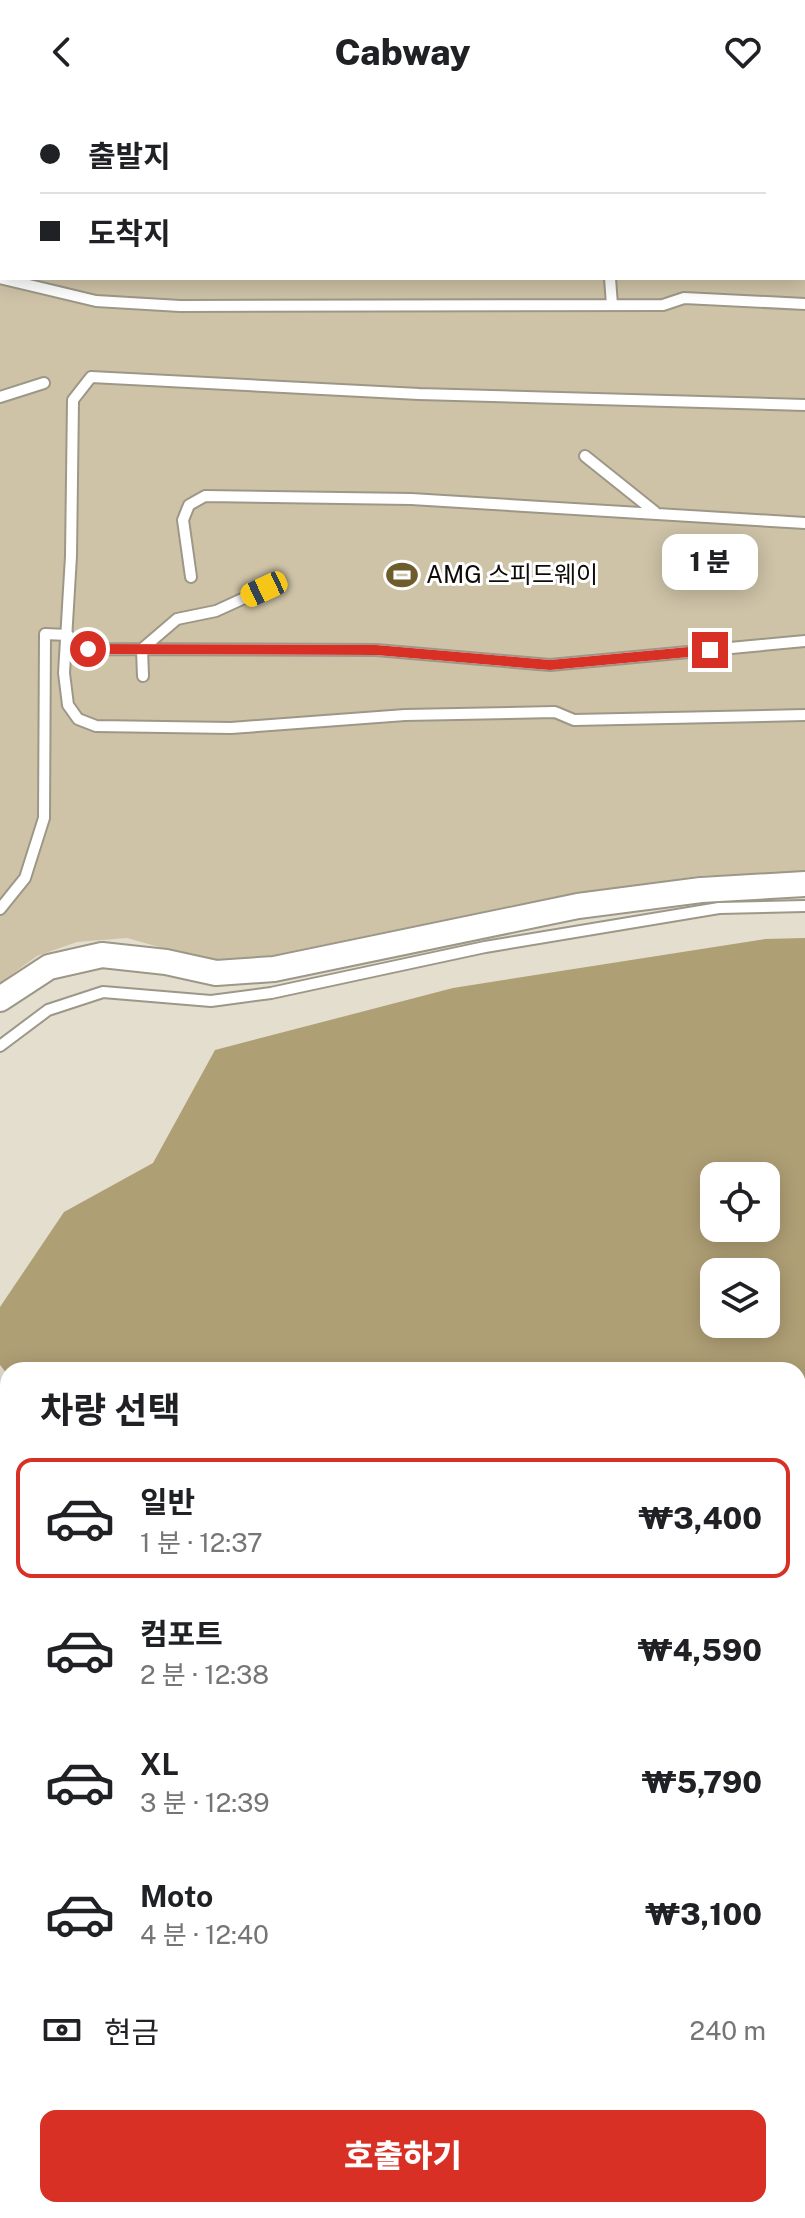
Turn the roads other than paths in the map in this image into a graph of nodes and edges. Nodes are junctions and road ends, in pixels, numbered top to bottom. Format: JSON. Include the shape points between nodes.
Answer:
{"nodes":[{"id":1,"x":8,"y":280,"type":"edge"},
{"id":2,"x":610,"y":280,"type":"edge"},
{"id":3,"x":805,"y":304,"type":"edge"},
{"id":4,"x":612,"y":305,"type":"junction"},
{"id":5,"x":44,"y":383,"type":"dead end"},
{"id":6,"x":0,"y":397,"type":"edge"},
{"id":7,"x":805,"y":405,"type":"edge"},
{"id":8,"x":585,"y":456,"type":"dead end"},
{"id":9,"x":657,"y":513,"type":"junction"},
{"id":10,"x":805,"y":523,"type":"edge"},
{"id":11,"x":191,"y":577,"type":"dead end"},
{"id":12,"x":264,"y":589,"type":"dead end"},
{"id":13,"x":68,"y":635,"type":"junction"},
{"id":14,"x":805,"y":641,"type":"edge"},
{"id":15,"x":67,"y":649,"type":"junction"},
{"id":16,"x":142,"y":649,"type":"junction"},
{"id":17,"x":143,"y":676,"type":"dead end"},
{"id":18,"x":805,"y":715,"type":"edge"},
{"id":19,"x":805,"y":884,"type":"edge"},
{"id":20,"x":805,"y":906,"type":"edge"},
{"id":21,"x":0,"y":909,"type":"edge"},
{"id":22,"x":0,"y":999,"type":"edge"},
{"id":23,"x":0,"y":1046,"type":"edge"}],
"edges":[{"from":1,"to":4,"type":"lane","via":[[96,301],[180,306]]},
{"from":2,"to":4,"type":"lane"},
{"from":3,"to":4,"type":"lane","via":[[684,298],[663,305]]},
{"from":5,"to":6,"type":"lane"},
{"from":7,"to":13,"type":"lane","via":[[433,395],[91,377],[73,400]]},
{"from":8,"to":9,"type":"lane"},
{"from":9,"to":10,"type":"lane"},
{"from":9,"to":11,"type":"lane","via":[[411,499],[205,496],[189,505],[183,520]]},
{"from":12,"to":16,"type":"lane","via":[[216,611],[177,619]]},
{"from":13,"to":15,"type":"lane"},
{"from":13,"to":21,"type":"lane","via":[[45,634],[44,818],[25,878]]},
{"from":14,"to":16,"type":"lane","via":[[550,665],[376,650]]},
{"from":15,"to":16,"type":"lane"},
{"from":15,"to":18,"type":"lane","via":[[68,705],[78,719],[96,726],[186,729],[555,712],[574,720]]},
{"from":16,"to":17,"type":"lane"},
{"from":19,"to":22,"type":"street","via":[[701,890],[578,906],[274,969],[216,973],[102,955],[49,967]]},
{"from":20,"to":23,"type":"lane","via":[[719,908],[485,947],[226,999],[103,992],[48,1010]]}]}
